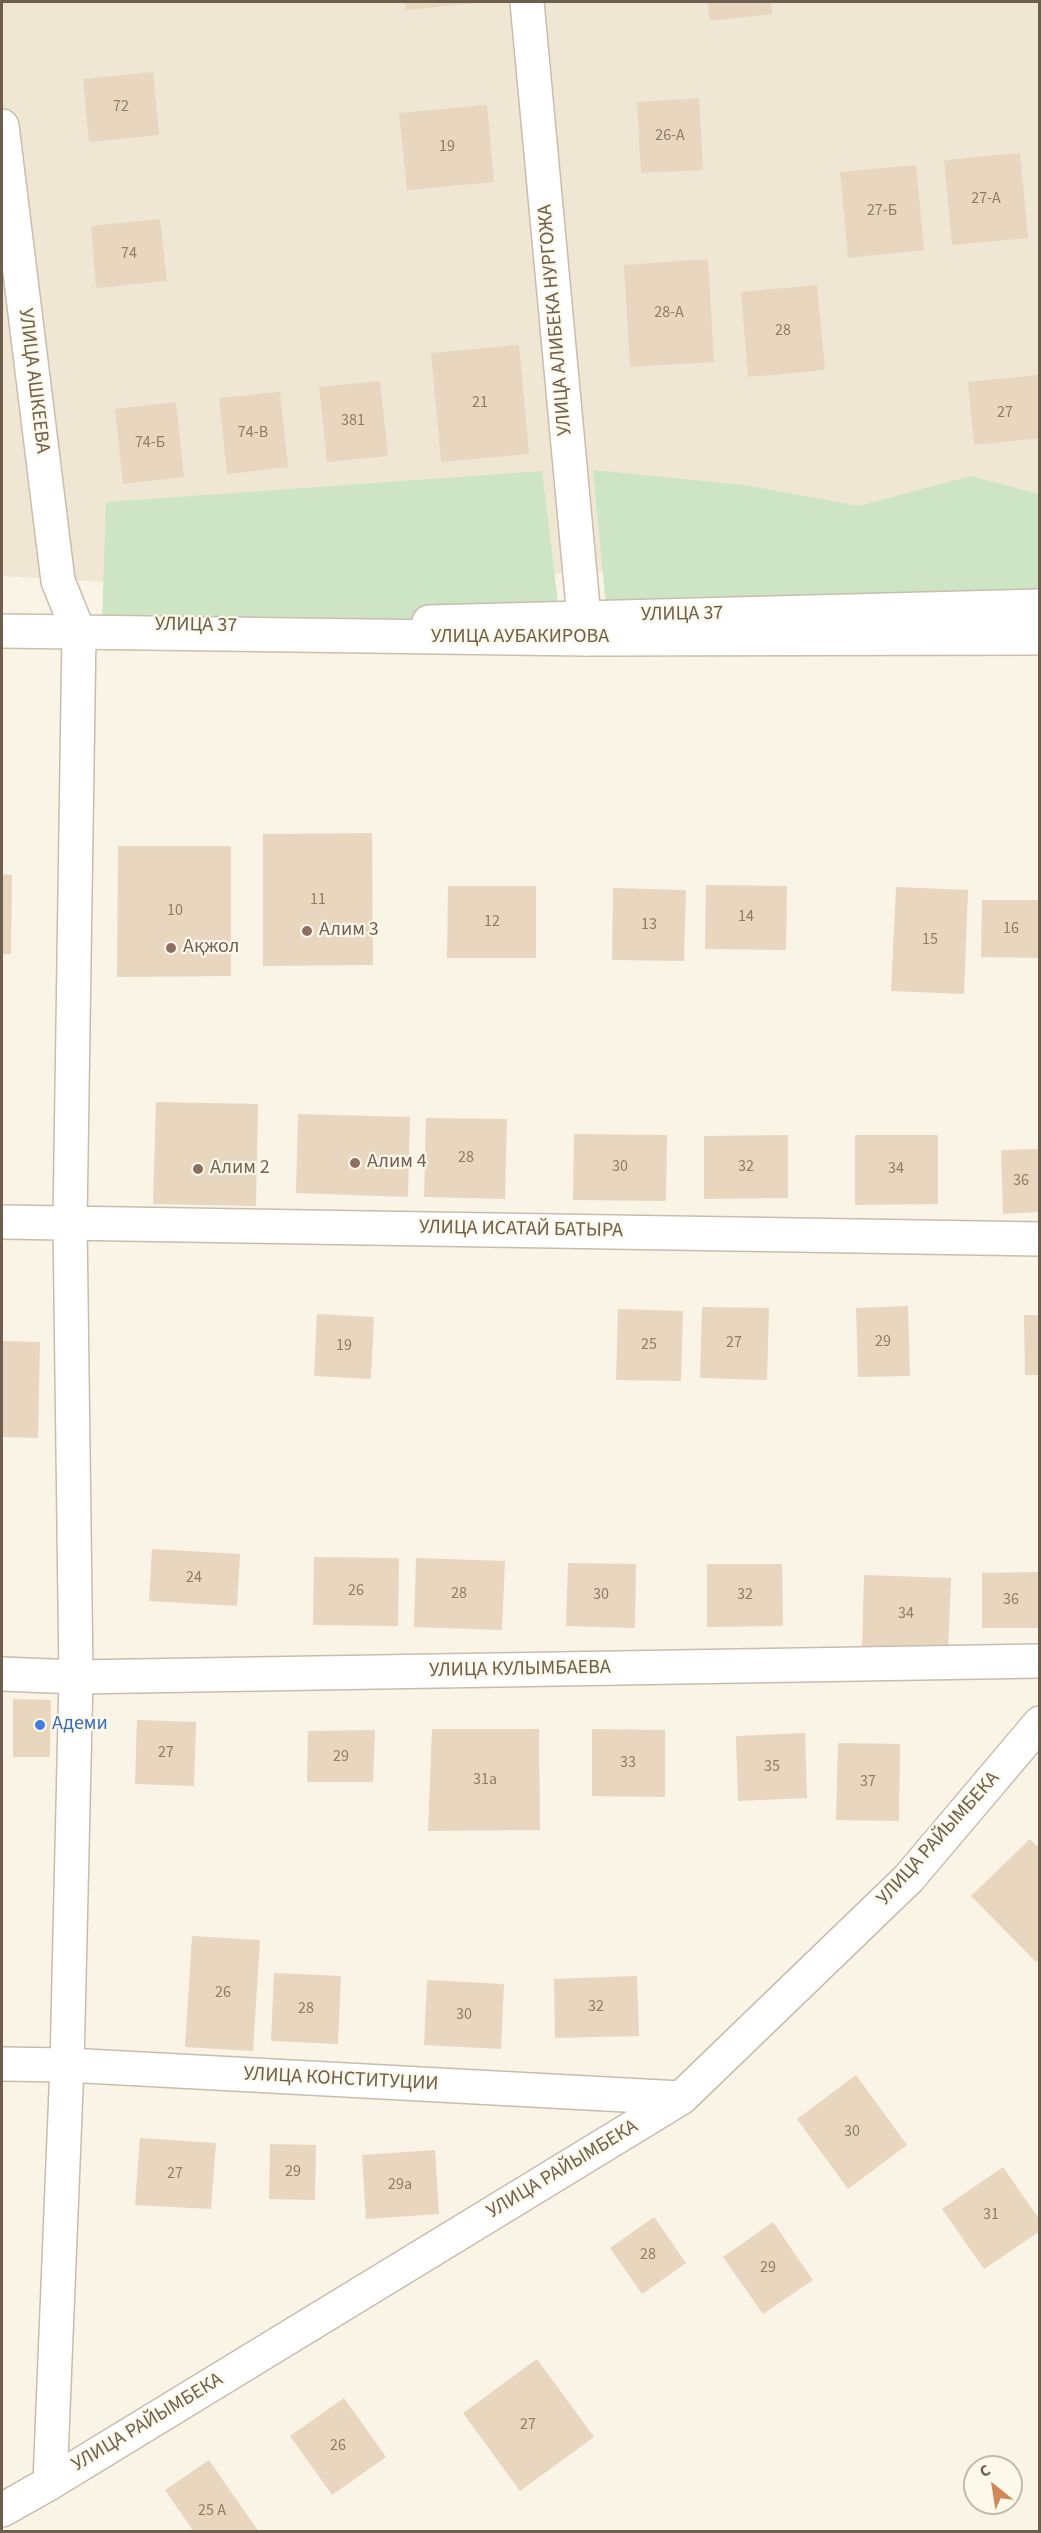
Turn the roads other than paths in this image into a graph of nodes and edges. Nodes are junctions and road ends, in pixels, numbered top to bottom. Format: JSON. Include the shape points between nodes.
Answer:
{"nodes":[{"id":1,"x":527,"y":2,"type":"edge"},
{"id":2,"x":2,"y":126,"type":"edge"},
{"id":3,"x":1040,"y":606,"type":"edge"},
{"id":4,"x":2,"y":616,"type":"edge"},
{"id":5,"x":2,"y":631,"type":"edge"},
{"id":6,"x":79,"y":633,"type":"junction"},
{"id":7,"x":1040,"y":638,"type":"edge"},
{"id":8,"x":586,"y":639,"type":"junction"},
{"id":9,"x":2,"y":1222,"type":"edge"},
{"id":10,"x":70,"y":1222,"type":"junction"},
{"id":11,"x":1040,"y":1239,"type":"edge"},
{"id":12,"x":1040,"y":1661,"type":"edge"},
{"id":13,"x":2,"y":1674,"type":"edge"},
{"id":14,"x":76,"y":1677,"type":"junction"},
{"id":15,"x":1040,"y":1724,"type":"edge"},
{"id":16,"x":2,"y":2064,"type":"edge"},
{"id":17,"x":67,"y":2065,"type":"junction"},
{"id":18,"x":681,"y":2098,"type":"junction"},
{"id":19,"x":20,"y":2497,"type":"edge"}],
"edges":[{"from":1,"to":8,"type":"street","name":"УЛИЦА АЛИБЕКА НУРГОЖА"},
{"from":2,"to":6,"type":"street","name":"УЛИЦА АШКЕЕВА","via":[[58,581]]},
{"from":3,"to":4,"type":"street","name":"УЛИЦА 37","via":[[182,628]]},
{"from":5,"to":6,"type":"street","name":"УЛИЦА АУБАКИРОВА"},
{"from":6,"to":8,"type":"street","name":"УЛИЦА АУБАКИРОВА"},
{"from":6,"to":10,"type":"street"},
{"from":7,"to":8,"type":"street","name":"УЛИЦА АУБАКИРОВА"},
{"from":9,"to":10,"type":"street","name":"УЛИЦА ИСАТАЙ БАТЫРА"},
{"from":10,"to":11,"type":"street","name":"УЛИЦА ИСАТАЙ БАТЫРА"},
{"from":10,"to":14,"type":"street"},
{"from":12,"to":14,"type":"street","name":"УЛИЦА КУЛЫМБАЕВА"},
{"from":13,"to":14,"type":"street","name":"УЛИЦА КУЛЫМБАЕВА"},
{"from":14,"to":17,"type":"street"},
{"from":15,"to":18,"type":"street","name":"УЛИЦА РАЙЫМБЕКА","via":[[909,1878]]},
{"from":16,"to":17,"type":"street","name":"УЛИЦА КОНСТИТУЦИИ"},
{"from":17,"to":18,"type":"street","name":"УЛИЦА КОНСТИТУЦИИ"},
{"from":17,"to":19,"type":"street"},
{"from":18,"to":19,"type":"street","name":"УЛИЦА РАЙЫМБЕКА"}]}
